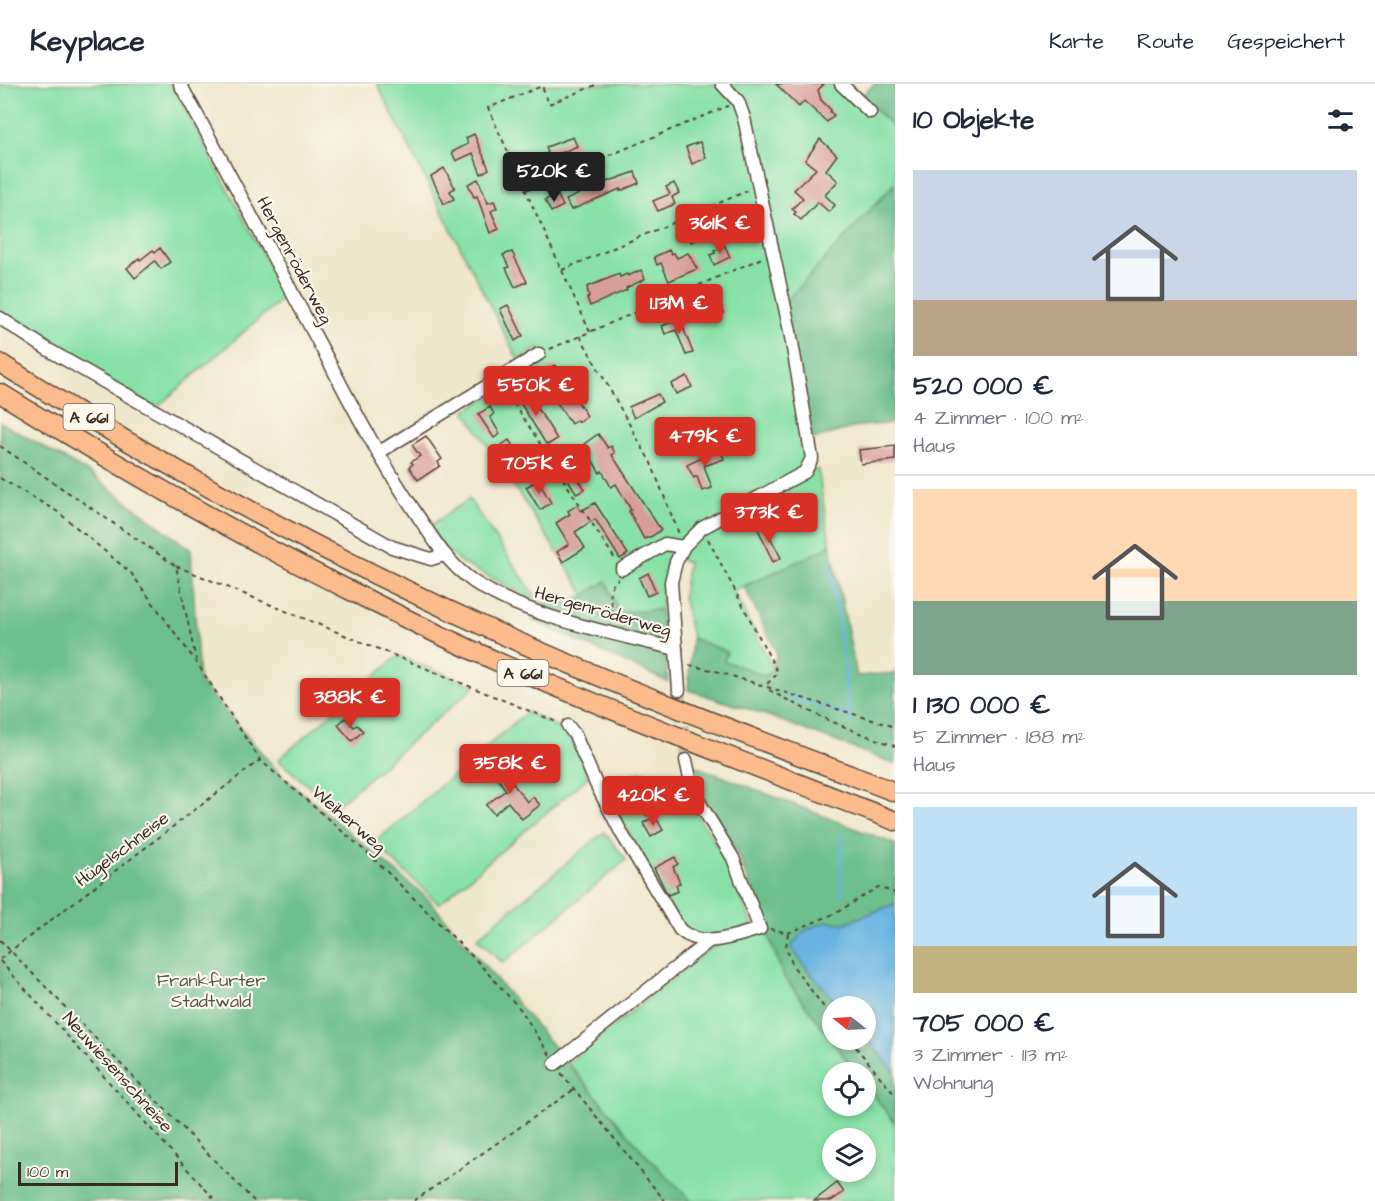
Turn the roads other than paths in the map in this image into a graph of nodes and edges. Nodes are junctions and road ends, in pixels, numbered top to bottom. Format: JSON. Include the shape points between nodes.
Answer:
{"nodes":[{"id":1,"x":180,"y":84,"type":"edge"},
{"id":2,"x":722,"y":84,"type":"edge"},
{"id":3,"x":841,"y":84,"type":"edge"},
{"id":4,"x":870,"y":112,"type":"dead end"},
{"id":5,"x":0,"y":318,"type":"edge"},
{"id":6,"x":539,"y":354,"type":"road end"},
{"id":7,"x":0,"y":363,"type":"edge"},
{"id":8,"x":0,"y":393,"type":"edge"},
{"id":9,"x":378,"y":453,"type":"junction"},
{"id":10,"x":683,"y":547,"type":"junction"},
{"id":11,"x":444,"y":555,"type":"junction"},
{"id":12,"x":622,"y":569,"type":"road end"},
{"id":13,"x":676,"y":649,"type":"junction"},
{"id":14,"x":679,"y":690,"type":"tunnel mouth"},
{"id":15,"x":568,"y":726,"type":"road end"},
{"id":16,"x":686,"y":760,"type":"tunnel mouth"},
{"id":17,"x":895,"y":792,"type":"edge"},
{"id":18,"x":895,"y":821,"type":"edge"},
{"id":19,"x":709,"y":941,"type":"junction"},
{"id":20,"x":555,"y":1064,"type":"road end"}],
"edges":[{"from":1,"to":9,"type":"street","name":"Hergenröderweg"},
{"from":2,"to":10,"type":"street","via":[[738,101],[744,118],[790,331],[811,463],[805,472],[702,528]]},
{"from":3,"to":4,"type":"street"},
{"from":5,"to":11,"type":"street","via":[[46,349],[392,547],[431,559]]},
{"from":6,"to":9,"type":"street"},
{"from":7,"to":17,"type":"highway","number":"A 661","via":[[180,470],[410,592],[680,710]]},
{"from":8,"to":18,"type":"highway","number":"A 661","via":[[166,493],[446,638],[669,733]]},
{"from":9,"to":11,"type":"street","name":"Hergenröderweg"},
{"from":10,"to":12,"type":"street","via":[[665,544]]},
{"from":10,"to":13,"type":"street","via":[[671,582]]},
{"from":11,"to":13,"type":"street","name":"Hergenröderweg","via":[[473,581],[512,603]]},
{"from":13,"to":14,"type":"street"},
{"from":15,"to":19,"type":"street","via":[[622,834],[680,930]]},
{"from":16,"to":19,"type":"street","via":[[693,792],[733,858],[760,929]]},
{"from":19,"to":20,"type":"street"}]}
